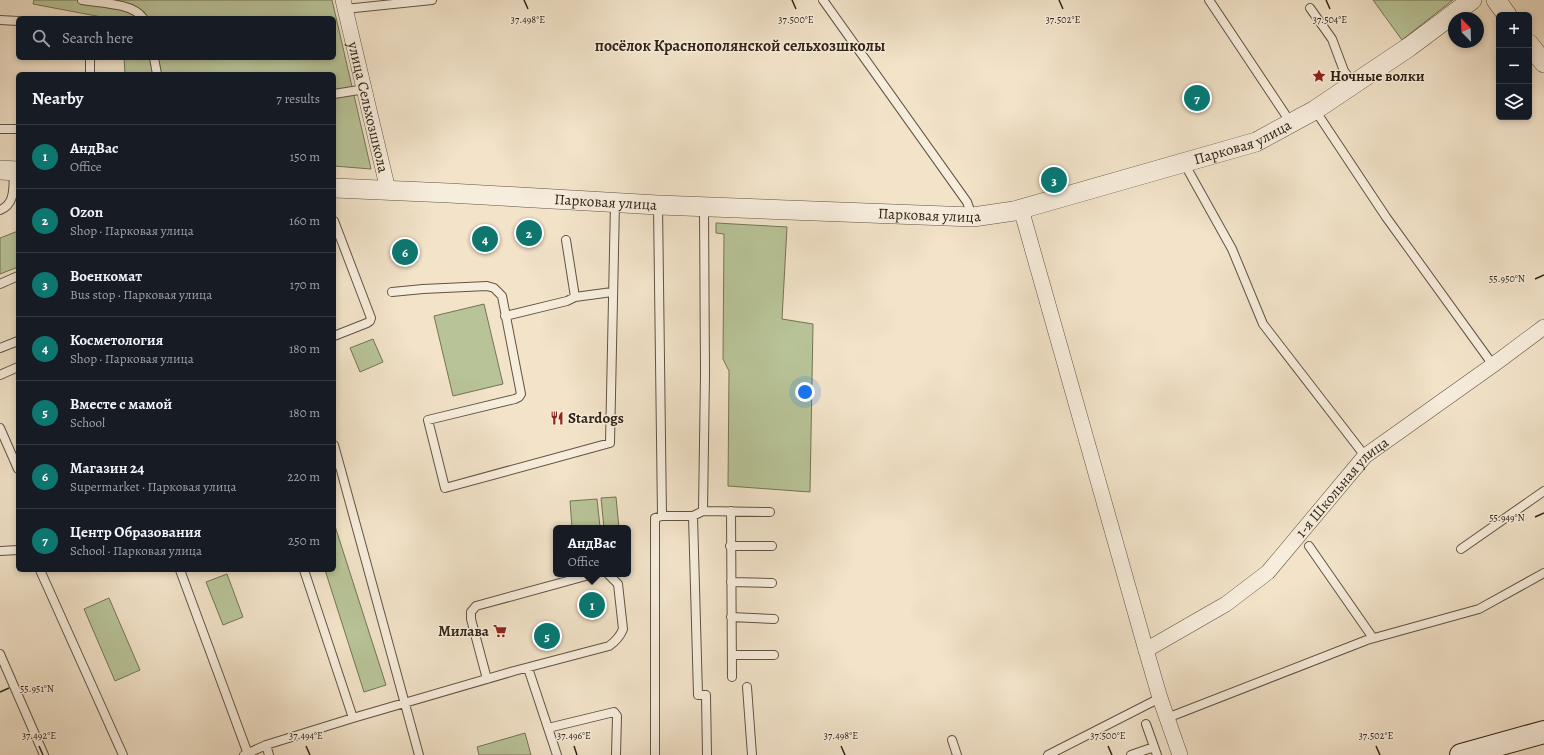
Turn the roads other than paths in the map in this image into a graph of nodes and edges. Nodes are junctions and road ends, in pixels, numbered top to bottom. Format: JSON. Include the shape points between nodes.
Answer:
{"nodes":[{"id":1,"x":82,"y":0,"type":"edge"},
{"id":2,"x":432,"y":0,"type":"edge"},
{"id":3,"x":823,"y":0,"type":"edge"},
{"id":4,"x":1209,"y":0,"type":"edge"},
{"id":5,"x":1472,"y":0,"type":"edge"},
{"id":6,"x":1496,"y":0,"type":"edge"},
{"id":7,"x":344,"y":4,"type":"edge"},
{"id":8,"x":1310,"y":8,"type":"dead end"},
{"id":9,"x":1505,"y":12,"type":"edge"},
{"id":10,"x":142,"y":16,"type":"edge"},
{"id":11,"x":0,"y":20,"type":"edge"},
{"id":12,"x":16,"y":21,"type":"edge"},
{"id":13,"x":1532,"y":48,"type":"edge"},
{"id":14,"x":90,"y":60,"type":"edge"},
{"id":15,"x":154,"y":60,"type":"edge"},
{"id":16,"x":1544,"y":63,"type":"edge"},
{"id":17,"x":90,"y":72,"type":"edge"},
{"id":18,"x":156,"y":72,"type":"edge"},
{"id":19,"x":1354,"y":84,"type":"junction"},
{"id":20,"x":364,"y":89,"type":"junction"},
{"id":21,"x":336,"y":94,"type":"edge"},
{"id":22,"x":1315,"y":110,"type":"junction"},
{"id":23,"x":1291,"y":124,"type":"junction"},
{"id":24,"x":0,"y":129,"type":"edge"},
{"id":25,"x":16,"y":129,"type":"edge"},
{"id":26,"x":1184,"y":163,"type":"junction"},
{"id":27,"x":11,"y":171,"type":"edge"},
{"id":28,"x":336,"y":188,"type":"edge"},
{"id":29,"x":388,"y":190,"type":"junction"},
{"id":30,"x":615,"y":203,"type":"junction"},
{"id":31,"x":658,"y":205,"type":"junction"},
{"id":32,"x":704,"y":207,"type":"junction"},
{"id":33,"x":1021,"y":209,"type":"junction"},
{"id":34,"x":0,"y":210,"type":"edge"},
{"id":35,"x":973,"y":217,"type":"junction"},
{"id":36,"x":336,"y":226,"type":"edge"},
{"id":37,"x":566,"y":240,"type":"dead end"},
{"id":38,"x":16,"y":277,"type":"edge"},
{"id":39,"x":0,"y":284,"type":"edge"},
{"id":40,"x":392,"y":292,"type":"dead end"},
{"id":41,"x":612,"y":292,"type":"junction"},
{"id":42,"x":575,"y":297,"type":"junction"},
{"id":43,"x":506,"y":316,"type":"junction"},
{"id":44,"x":1544,"y":327,"type":"edge"},
{"id":45,"x":336,"y":335,"type":"edge"},
{"id":46,"x":16,"y":342,"type":"edge"},
{"id":47,"x":0,"y":348,"type":"edge"},
{"id":48,"x":1493,"y":365,"type":"junction"},
{"id":49,"x":16,"y":368,"type":"edge"},
{"id":50,"x":0,"y":375,"type":"edge"},
{"id":51,"x":0,"y":428,"type":"edge"},
{"id":52,"x":1365,"y":456,"type":"junction"},
{"id":53,"x":16,"y":464,"type":"edge"},
{"id":54,"x":337,"y":464,"type":"edge"},
{"id":55,"x":1544,"y":491,"type":"edge"},
{"id":56,"x":704,"y":510,"type":"junction"},
{"id":57,"x":731,"y":511,"type":"junction"},
{"id":58,"x":770,"y":512,"type":"dead end"},
{"id":59,"x":662,"y":516,"type":"junction"},
{"id":60,"x":693,"y":516,"type":"junction"},
{"id":61,"x":730,"y":546,"type":"junction"},
{"id":62,"x":772,"y":546,"type":"dead end"},
{"id":63,"x":1309,"y":546,"type":"dead end"},
{"id":64,"x":1462,"y":548,"type":"dead end"},
{"id":65,"x":16,"y":550,"type":"edge"},
{"id":66,"x":0,"y":551,"type":"edge"},
{"id":67,"x":41,"y":572,"type":"edge"},
{"id":68,"x":181,"y":572,"type":"edge"},
{"id":69,"x":305,"y":572,"type":"edge"},
{"id":70,"x":1544,"y":573,"type":"edge"},
{"id":71,"x":582,"y":577,"type":"edge"},
{"id":72,"x":611,"y":577,"type":"edge"},
{"id":73,"x":731,"y":582,"type":"junction"},
{"id":74,"x":772,"y":583,"type":"dead end"},
{"id":75,"x":731,"y":618,"type":"junction"},
{"id":76,"x":774,"y":619,"type":"dead end"},
{"id":77,"x":1373,"y":638,"type":"junction"},
{"id":78,"x":1146,"y":650,"type":"junction"},
{"id":79,"x":0,"y":654,"type":"edge"},
{"id":80,"x":732,"y":655,"type":"junction"},
{"id":81,"x":774,"y":655,"type":"dead end"},
{"id":82,"x":528,"y":668,"type":"junction"},
{"id":83,"x":732,"y":677,"type":"dead end"},
{"id":84,"x":487,"y":679,"type":"junction"},
{"id":85,"x":748,"y":687,"type":"dead end"},
{"id":86,"x":1160,"y":698,"type":"junction"},
{"id":87,"x":405,"y":703,"type":"junction"},
{"id":88,"x":353,"y":718,"type":"junction"},
{"id":89,"x":1167,"y":718,"type":"junction"},
{"id":90,"x":1146,"y":724,"type":"dead end"},
{"id":91,"x":548,"y":728,"type":"junction"},
{"id":92,"x":1544,"y":732,"type":"edge"},
{"id":93,"x":952,"y":740,"type":"dead end"},
{"id":94,"x":266,"y":744,"type":"junction"},
{"id":95,"x":1156,"y":751,"type":"edge"},
{"id":96,"x":246,"y":754,"type":"edge"},
{"id":97,"x":44,"y":755,"type":"edge"},
{"id":98,"x":123,"y":755,"type":"edge"},
{"id":99,"x":269,"y":755,"type":"edge"},
{"id":100,"x":419,"y":755,"type":"edge"},
{"id":101,"x":557,"y":755,"type":"edge"},
{"id":102,"x":616,"y":755,"type":"edge"},
{"id":103,"x":655,"y":755,"type":"edge"},
{"id":104,"x":707,"y":755,"type":"edge"},
{"id":105,"x":752,"y":755,"type":"edge"},
{"id":106,"x":957,"y":755,"type":"edge"},
{"id":107,"x":1048,"y":755,"type":"edge"},
{"id":108,"x":1131,"y":755,"type":"edge"},
{"id":109,"x":1180,"y":755,"type":"edge"},
{"id":110,"x":1461,"y":755,"type":"edge"}],
"edges":[{"from":1,"to":10,"type":"lane","via":[[128,7]]},
{"from":2,"to":7,"type":"lane"},
{"from":3,"to":35,"type":"lane","via":[[966,202]]},
{"from":4,"to":23,"type":"lane"},
{"from":5,"to":19,"type":"street","name":"Парковая улица"},
{"from":6,"to":9,"type":"street"},
{"from":7,"to":20,"type":"street","name":"улица Сельхозшкола"},
{"from":8,"to":19,"type":"lane","via":[[1332,38],[1344,70]]},
{"from":11,"to":12,"type":"lane"},
{"from":13,"to":16,"type":"street"},
{"from":14,"to":17,"type":"lane"},
{"from":15,"to":18,"type":"lane"},
{"from":19,"to":22,"type":"street","name":"Парковая улица"},
{"from":20,"to":21,"type":"lane"},
{"from":20,"to":29,"type":"street","name":"улица Сельхозшкола"},
{"from":22,"to":23,"type":"street","name":"Парковая улица"},
{"from":22,"to":48,"type":"lane","via":[[1386,217]]},
{"from":23,"to":26,"type":"street","name":"Парковая улица","via":[[1256,142]]},
{"from":24,"to":25,"type":"lane"},
{"from":26,"to":33,"type":"street","name":"Парковая улица"},
{"from":26,"to":52,"type":"lane","via":[[1232,249],[1263,324]]},
{"from":27,"to":34,"type":"lane","via":[[12,200],[6,208]]},
{"from":28,"to":29,"type":"street","name":"Парковая улица"},
{"from":29,"to":30,"type":"street","name":"Парковая улица"},
{"from":30,"to":31,"type":"street","name":"Парковая улица"},
{"from":30,"to":41,"type":"lane"},
{"from":31,"to":32,"type":"street","name":"Парковая улица"},
{"from":31,"to":59,"type":"lane"},
{"from":32,"to":35,"type":"street","name":"Парковая улица"},
{"from":32,"to":56,"type":"lane"},
{"from":33,"to":35,"type":"street","name":"Парковая улица"},
{"from":33,"to":78,"type":"street"},
{"from":36,"to":45,"type":"lane","via":[[371,318],[367,323]]},
{"from":37,"to":42,"type":"lane"},
{"from":38,"to":39,"type":"lane"},
{"from":40,"to":43,"type":"lane","via":[[487,286],[494,288],[502,296]]},
{"from":41,"to":42,"type":"lane"},
{"from":41,"to":43,"type":"lane","via":[[610,442],[445,488],[428,420],[515,399],[521,394]]},
{"from":42,"to":43,"type":"lane"},
{"from":44,"to":48,"type":"street","name":"1-я Школьная улица"},
{"from":46,"to":47,"type":"lane"},
{"from":48,"to":52,"type":"street","name":"1-я Школьная улица"},
{"from":49,"to":50,"type":"lane"},
{"from":51,"to":53,"type":"lane"},
{"from":52,"to":78,"type":"street","name":"1-я Школьная улица","via":[[1268,572],[1226,604]]},
{"from":54,"to":87,"type":"lane"},
{"from":55,"to":64,"type":"lane"},
{"from":56,"to":57,"type":"lane"},
{"from":56,"to":60,"type":"lane"},
{"from":57,"to":58,"type":"lane"},
{"from":57,"to":61,"type":"lane"},
{"from":59,"to":60,"type":"lane"},
{"from":59,"to":103,"type":"lane","via":[[655,518]]},
{"from":60,"to":104,"type":"lane","via":[[698,694],[706,695]]},
{"from":61,"to":62,"type":"lane"},
{"from":61,"to":73,"type":"lane"},
{"from":63,"to":77,"type":"lane"},
{"from":65,"to":66,"type":"lane"},
{"from":67,"to":98,"type":"lane"},
{"from":68,"to":96,"type":"lane"},
{"from":69,"to":88,"type":"lane"},
{"from":70,"to":77,"type":"lane","via":[[1479,609]]},
{"from":71,"to":84,"type":"lane","via":[[476,606],[471,612],[471,619]]},
{"from":72,"to":82,"type":"lane","via":[[618,584],[623,629],[621,636],[609,646]]},
{"from":73,"to":74,"type":"lane"},
{"from":73,"to":75,"type":"lane"},
{"from":75,"to":76,"type":"lane"},
{"from":75,"to":80,"type":"lane"},
{"from":77,"to":89,"type":"lane"},
{"from":78,"to":86,"type":"street"},
{"from":79,"to":97,"type":"lane"},
{"from":80,"to":81,"type":"lane"},
{"from":80,"to":83,"type":"lane"},
{"from":82,"to":84,"type":"lane"},
{"from":82,"to":91,"type":"lane"},
{"from":84,"to":87,"type":"lane"},
{"from":85,"to":105,"type":"lane"},
{"from":86,"to":89,"type":"street"},
{"from":86,"to":107,"type":"lane"},
{"from":87,"to":88,"type":"lane"},
{"from":87,"to":100,"type":"lane"},
{"from":88,"to":94,"type":"lane"},
{"from":89,"to":109,"type":"street"},
{"from":90,"to":95,"type":"lane"},
{"from":91,"to":101,"type":"lane"},
{"from":91,"to":102,"type":"lane","via":[[614,712],[617,716]]},
{"from":92,"to":110,"type":"main road","via":[[1512,745]]},
{"from":93,"to":106,"type":"lane"},
{"from":94,"to":96,"type":"lane"},
{"from":94,"to":99,"type":"lane"},
{"from":95,"to":108,"type":"lane"}]}
